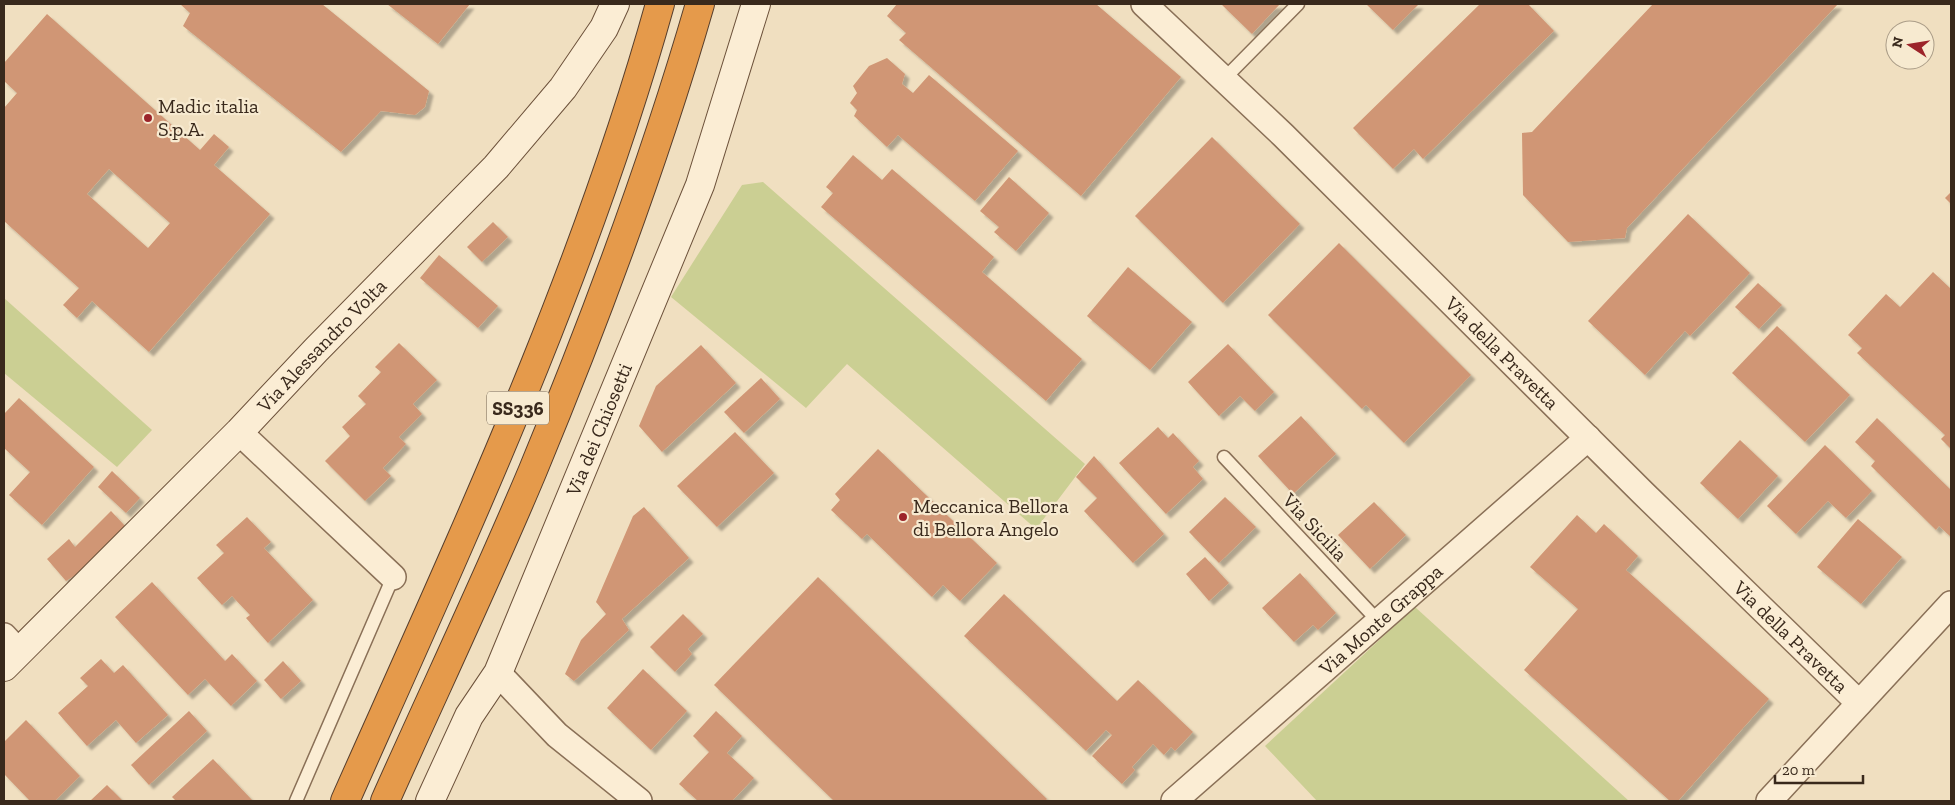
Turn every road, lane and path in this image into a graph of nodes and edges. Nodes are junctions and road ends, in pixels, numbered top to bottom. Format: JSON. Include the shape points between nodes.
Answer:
{"nodes":[{"id":1,"x":616,"y":4,"type":"edge"},
{"id":2,"x":660,"y":4,"type":"edge"},
{"id":3,"x":700,"y":4,"type":"edge"},
{"id":4,"x":756,"y":4,"type":"edge"},
{"id":5,"x":1144,"y":4,"type":"edge"},
{"id":6,"x":1298,"y":4,"type":"edge"},
{"id":7,"x":1224,"y":79,"type":"junction"},
{"id":8,"x":239,"y":432,"type":"junction"},
{"id":9,"x":1588,"y":438,"type":"junction"},
{"id":10,"x":1224,"y":457,"type":"dead end"},
{"id":11,"x":393,"y":576,"type":"joint"},
{"id":12,"x":1951,"y":604,"type":"edge"},
{"id":13,"x":1379,"y":622,"type":"junction"},
{"id":14,"x":9,"y":652,"type":"edge"},
{"id":15,"x":498,"y":673,"type":"junction"},
{"id":16,"x":1860,"y":703,"type":"junction"},
{"id":17,"x":296,"y":801,"type":"edge"},
{"id":18,"x":345,"y":801,"type":"edge"},
{"id":19,"x":385,"y":801,"type":"edge"},
{"id":20,"x":430,"y":801,"type":"edge"},
{"id":21,"x":640,"y":801,"type":"edge"},
{"id":22,"x":1174,"y":801,"type":"edge"},
{"id":23,"x":1769,"y":801,"type":"edge"}],
"edges":[{"from":1,"to":8,"type":"street","name":"Via Alessandro Volta","via":[[604,28],[563,88],[509,152]]},
{"from":2,"to":18,"type":"highway","number":"SS336","via":[[598,202],[498,459]]},
{"from":3,"to":19,"type":"highway","number":"SS336","via":[[676,87],[581,352],[532,473]]},
{"from":4,"to":15,"type":"street","name":"Via dei Chiosetti","via":[[700,185]]},
{"from":5,"to":7,"type":"street","name":"Via della Pravetta"},
{"from":6,"to":7,"type":"lane"},
{"from":7,"to":9,"type":"street","name":"Via della Pravetta"},
{"from":8,"to":11,"type":"street"},
{"from":8,"to":14,"type":"street","name":"Via Alessandro Volta"},
{"from":9,"to":13,"type":"street","name":"Via Monte Grappa"},
{"from":9,"to":16,"type":"street","name":"Via della Pravetta"},
{"from":10,"to":13,"type":"lane","name":"Via Sicilia"},
{"from":11,"to":17,"type":"lane"},
{"from":12,"to":16,"type":"street"},
{"from":13,"to":22,"type":"street","name":"Via Monte Grappa"},
{"from":15,"to":20,"type":"street","name":"Via dei Chiosetti","via":[[469,716]]},
{"from":15,"to":21,"type":"street","via":[[556,734]]},
{"from":16,"to":23,"type":"street"}]}
